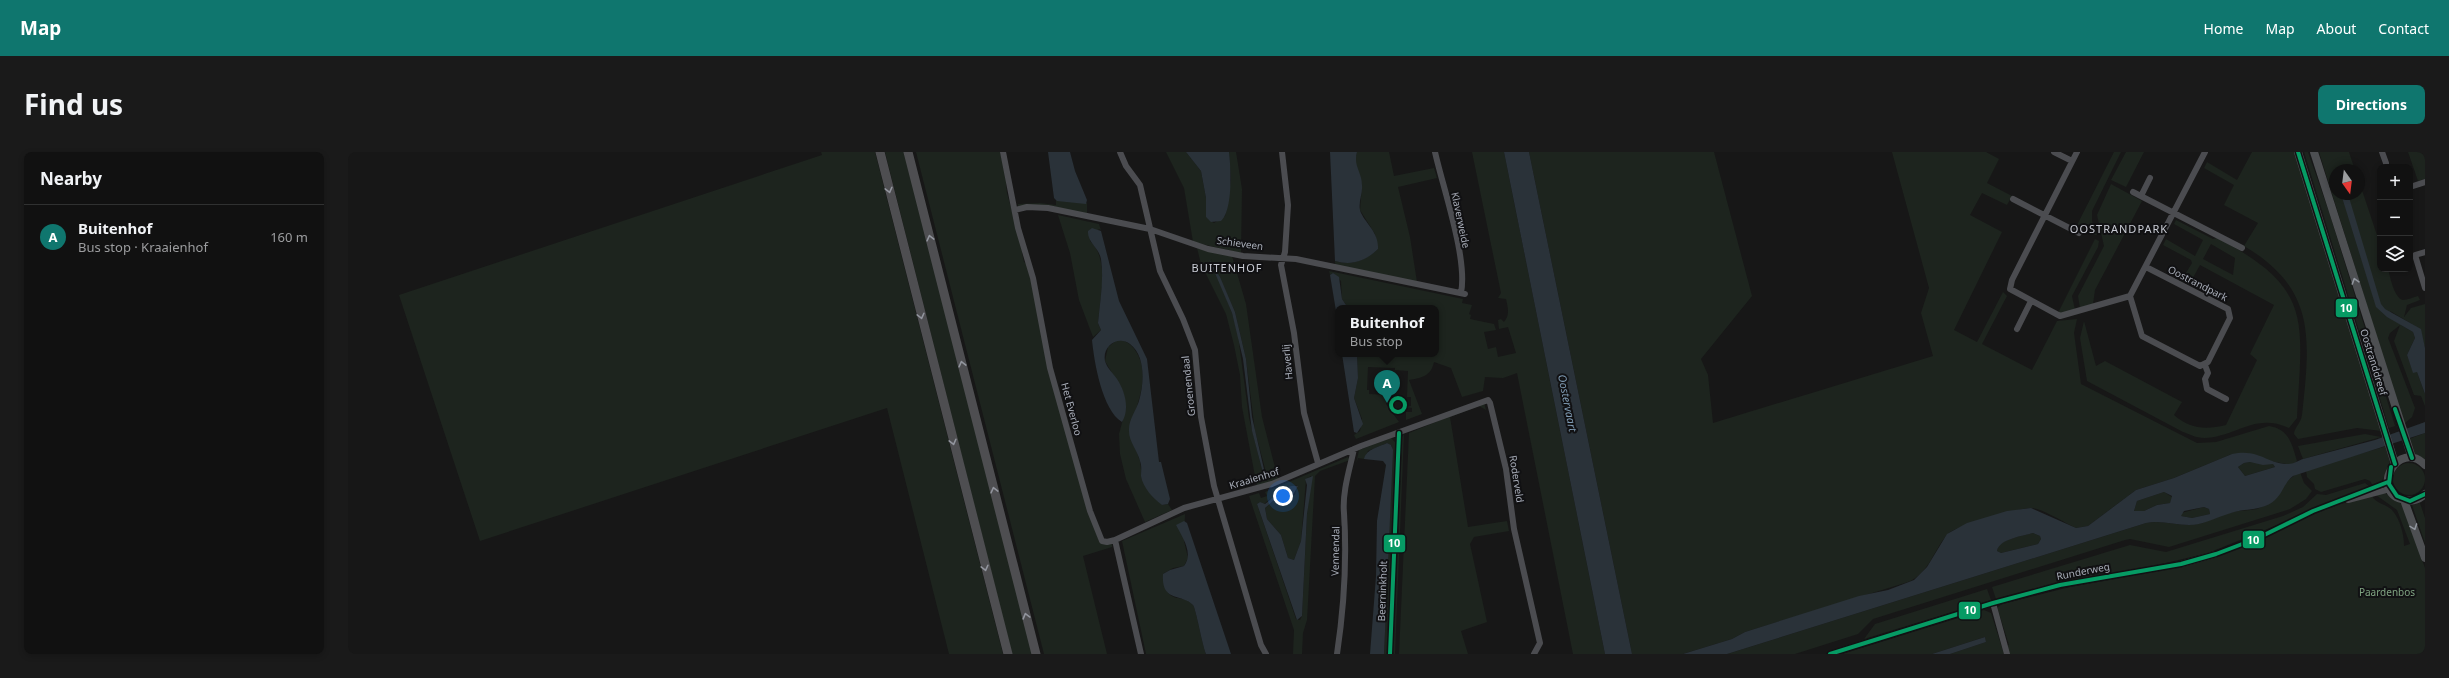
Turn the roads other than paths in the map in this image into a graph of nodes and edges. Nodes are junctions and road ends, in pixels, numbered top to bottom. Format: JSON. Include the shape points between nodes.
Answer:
{"nodes":[{"id":1,"x":880,"y":152,"type":"edge"},
{"id":2,"x":908,"y":152,"type":"edge"},
{"id":3,"x":1003,"y":152,"type":"edge"},
{"id":4,"x":1120,"y":152,"type":"edge"},
{"id":5,"x":1282,"y":152,"type":"edge"},
{"id":6,"x":1435,"y":152,"type":"edge"},
{"id":7,"x":2054,"y":152,"type":"edge"},
{"id":8,"x":2077,"y":152,"type":"edge"},
{"id":9,"x":2205,"y":152,"type":"edge"},
{"id":10,"x":2298,"y":152,"type":"edge"},
{"id":11,"x":2314,"y":152,"type":"edge"},
{"id":12,"x":2382,"y":152,"type":"edge"},
{"id":13,"x":2072,"y":161,"type":"junction"},
{"id":14,"x":2386,"y":163,"type":"dead end"},
{"id":15,"x":2150,"y":178,"type":"dead end"},
{"id":16,"x":2425,"y":182,"type":"edge"},
{"id":17,"x":2413,"y":186,"type":"edge"},
{"id":18,"x":2133,"y":192,"type":"dead end"},
{"id":19,"x":2141,"y":196,"type":"junction"},
{"id":20,"x":2013,"y":199,"type":"dead end"},
{"id":21,"x":1015,"y":210,"type":"junction"},
{"id":22,"x":2173,"y":214,"type":"junction"},
{"id":23,"x":2045,"y":215,"type":"junction"},
{"id":24,"x":1150,"y":229,"type":"junction"},
{"id":25,"x":2079,"y":233,"type":"dead end"},
{"id":26,"x":2242,"y":248,"type":"dead end"},
{"id":27,"x":2425,"y":252,"type":"edge"},
{"id":28,"x":1282,"y":258,"type":"junction"},
{"id":29,"x":2146,"y":267,"type":"junction"},
{"id":30,"x":2425,"y":288,"type":"edge"},
{"id":31,"x":1463,"y":294,"type":"joint"},
{"id":32,"x":2130,"y":296,"type":"junction"},
{"id":33,"x":2031,"y":301,"type":"junction"},
{"id":34,"x":2017,"y":329,"type":"dead end"},
{"id":35,"x":2205,"y":365,"type":"junction"},
{"id":36,"x":2226,"y":399,"type":"dead end"},
{"id":37,"x":1399,"y":433,"type":"junction"},
{"id":38,"x":1354,"y":448,"type":"junction"},
{"id":39,"x":2412,"y":458,"type":"junction"},
{"id":40,"x":1318,"y":463,"type":"junction"},
{"id":41,"x":2394,"y":464,"type":"junction"},
{"id":42,"x":2424,"y":464,"type":"edge"},
{"id":43,"x":2389,"y":486,"type":"junction"},
{"id":44,"x":2424,"y":497,"type":"edge"},
{"id":45,"x":1217,"y":499,"type":"junction"},
{"id":46,"x":2404,"y":500,"type":"junction"},
{"id":47,"x":1115,"y":540,"type":"junction"},
{"id":48,"x":2425,"y":558,"type":"edge"},
{"id":49,"x":1993,"y":603,"type":"junction"},
{"id":50,"x":1008,"y":654,"type":"edge"},
{"id":51,"x":1036,"y":654,"type":"edge"},
{"id":52,"x":1141,"y":654,"type":"edge"},
{"id":53,"x":1266,"y":654,"type":"edge"},
{"id":54,"x":1337,"y":654,"type":"edge"},
{"id":55,"x":1390,"y":654,"type":"edge"},
{"id":56,"x":1534,"y":654,"type":"edge"},
{"id":57,"x":1830,"y":654,"type":"edge"},
{"id":58,"x":2007,"y":654,"type":"edge"}],
"edges":[{"from":1,"to":50,"type":"highway","one_way":true},
{"from":51,"to":2,"type":"highway","one_way":true},
{"from":3,"to":21,"type":"street","name":"Het Everloo"},
{"from":4,"to":24,"type":"street","name":"Groenendaal","via":[[1126,166],[1140,185]]},
{"from":5,"to":28,"type":"street","name":"Haverlij","via":[[1288,205],[1285,252]]},
{"from":6,"to":31,"type":"street","name":"Klaverweide","via":[[1455,234]]},
{"from":7,"to":13,"type":"street"},
{"from":8,"to":13,"type":"street"},
{"from":9,"to":22,"type":"street"},
{"from":10,"to":41,"type":"main road","name":"Oostranddreef"},
{"from":39,"to":11,"type":"main road","name":"Oostranddreef","one_way":true},
{"from":12,"to":14,"type":"street"},
{"from":13,"to":23,"type":"street"},
{"from":15,"to":19,"type":"street"},
{"from":16,"to":17,"type":"street"},
{"from":18,"to":19,"type":"street"},
{"from":19,"to":22,"type":"street"},
{"from":20,"to":23,"type":"street"},
{"from":21,"to":24,"type":"street","name":"Schieveen","via":[[1040,207]]},
{"from":21,"to":47,"type":"street","name":"Het Everloo","via":[[1033,278],[1050,368],[1090,511],[1102,541]]},
{"from":22,"to":26,"type":"street"},
{"from":22,"to":29,"type":"street"},
{"from":23,"to":25,"type":"street"},
{"from":23,"to":33,"type":"street","via":[[2012,280],[2010,289]]},
{"from":24,"to":28,"type":"street","name":"Schieveen","via":[[1208,249],[1243,256]]},
{"from":24,"to":45,"type":"street","name":"Groenendaal","via":[[1160,271],[1195,350],[1201,417]]},
{"from":27,"to":30,"type":"street","via":[[2415,255]]},
{"from":28,"to":31,"type":"street","name":"Schieveen"},
{"from":28,"to":40,"type":"street","name":"Haverlij","via":[[1300,393]]},
{"from":29,"to":32,"type":"street"},
{"from":29,"to":35,"type":"street","name":"Oostrandpark","via":[[2228,309],[2230,318]]},
{"from":32,"to":33,"type":"street","via":[[2060,316]]},
{"from":32,"to":35,"type":"street","via":[[2142,336],[2200,366]]},
{"from":33,"to":34,"type":"street"},
{"from":35,"to":36,"type":"street","via":[[2208,373],[2205,379],[2207,389]]},
{"from":37,"to":38,"type":"street","name":"Kraaienhof"},
{"from":37,"to":55,"type":"street","name":"Beerninkholt"},
{"from":37,"to":56,"type":"street","name":"Roderveld","via":[[1484,400],[1490,403],[1506,469],[1516,536],[1540,643]]},
{"from":38,"to":40,"type":"street","name":"Kraaienhof"},
{"from":38,"to":54,"type":"street","name":"Vennendal","via":[[1344,513],[1344,592]]},
{"from":39,"to":41,"type":"main road"},
{"from":39,"to":42,"type":"main road"},
{"from":40,"to":45,"type":"street","name":"Kraaienhof","via":[[1272,484]]},
{"from":41,"to":43,"type":"main road","via":[[2389,472]]},
{"from":43,"to":46,"type":"main road","via":[[2397,497]]},
{"from":43,"to":49,"type":"street","name":"Runderweg","via":[[2337,502],[2216,554],[2181,564],[2060,585]]},
{"from":44,"to":46,"type":"main road"},
{"from":45,"to":47,"type":"street","name":"Kraaienhof","via":[[1169,514]]},
{"from":45,"to":53,"type":"street","via":[[1261,645]]},
{"from":46,"to":48,"type":"main road","one_way":true},
{"from":47,"to":52,"type":"street"},
{"from":49,"to":57,"type":"street","name":"Runderweg"},
{"from":49,"to":58,"type":"street"}]}
